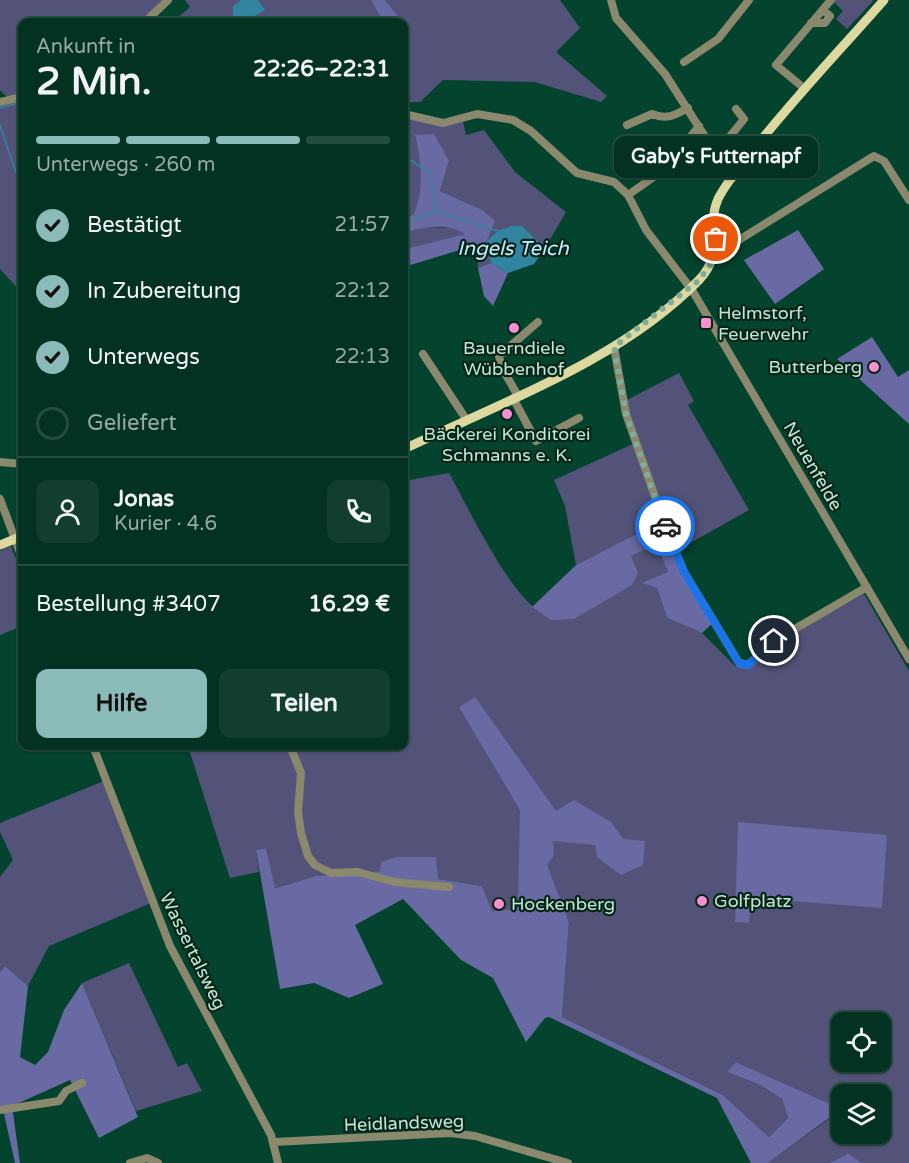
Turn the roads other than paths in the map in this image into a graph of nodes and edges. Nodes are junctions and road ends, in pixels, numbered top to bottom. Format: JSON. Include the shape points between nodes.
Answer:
{"nodes":[{"id":1,"x":168,"y":0,"type":"edge"},
{"id":2,"x":611,"y":0,"type":"edge"},
{"id":3,"x":749,"y":0,"type":"edge"},
{"id":4,"x":831,"y":0,"type":"edge"},
{"id":5,"x":884,"y":0,"type":"edge"},
{"id":6,"x":150,"y":18,"type":"edge"},
{"id":7,"x":684,"y":62,"type":"dead end"},
{"id":8,"x":804,"y":89,"type":"junction"},
{"id":9,"x":18,"y":98,"type":"edge"},
{"id":10,"x":0,"y":102,"type":"edge"},
{"id":11,"x":688,"y":108,"type":"junction"},
{"id":12,"x":736,"y":109,"type":"dead end"},
{"id":13,"x":408,"y":115,"type":"edge"},
{"id":14,"x":627,"y":125,"type":"dead end"},
{"id":15,"x":699,"y":126,"type":"junction"},
{"id":16,"x":715,"y":155,"type":"junction"},
{"id":17,"x":732,"y":179,"type":"junction"},
{"id":18,"x":628,"y":195,"type":"junction"},
{"id":19,"x":909,"y":200,"type":"edge"},
{"id":20,"x":715,"y":252,"type":"junction"},
{"id":21,"x":690,"y":288,"type":"junction"},
{"id":22,"x":538,"y":322,"type":"dead end"},
{"id":23,"x":614,"y":347,"type":"junction"},
{"id":24,"x":423,"y":354,"type":"dead end"},
{"id":25,"x":516,"y":397,"type":"junction"},
{"id":26,"x":579,"y":418,"type":"dead end"},
{"id":27,"x":466,"y":419,"type":"junction"},
{"id":28,"x":408,"y":447,"type":"edge"},
{"id":29,"x":0,"y":462,"type":"edge"},
{"id":30,"x":18,"y":464,"type":"edge"},
{"id":31,"x":0,"y":499,"type":"edge"},
{"id":32,"x":18,"y":535,"type":"edge"},
{"id":33,"x":18,"y":537,"type":"edge"},
{"id":34,"x":0,"y":545,"type":"edge"},
{"id":35,"x":867,"y":587,"type":"junction"},
{"id":36,"x":909,"y":659,"type":"edge"},
{"id":37,"x":95,"y":750,"type":"edge"},
{"id":38,"x":292,"y":750,"type":"edge"},
{"id":39,"x":449,"y":887,"type":"dead end"},
{"id":40,"x":82,"y":1083,"type":"dead end"},
{"id":41,"x":0,"y":1110,"type":"edge"},
{"id":42,"x":274,"y":1142,"type":"junction"},
{"id":43,"x":130,"y":1163,"type":"edge"},
{"id":44,"x":158,"y":1163,"type":"edge"},
{"id":45,"x":278,"y":1163,"type":"edge"},
{"id":46,"x":567,"y":1163,"type":"edge"}],
"edges":[{"from":1,"to":6,"type":"street"},
{"from":2,"to":11,"type":"street","via":[[616,18],[639,41]]},
{"from":3,"to":7,"type":"street","via":[[718,39]]},
{"from":4,"to":8,"type":"street","via":[[776,65]]},
{"from":5,"to":8,"type":"main road"},
{"from":8,"to":17,"type":"main road"},
{"from":9,"to":10,"type":"street"},
{"from":11,"to":14,"type":"street","via":[[671,117],[652,114]]},
{"from":11,"to":15,"type":"street"},
{"from":12,"to":16,"type":"street","via":[[744,119]]},
{"from":13,"to":18,"type":"street","via":[[443,123],[477,114],[513,120],[531,131],[577,173],[614,182]]},
{"from":15,"to":16,"type":"street"},
{"from":15,"to":18,"type":"street","via":[[665,169]]},
{"from":16,"to":17,"type":"street"},
{"from":17,"to":20,"type":"main road","via":[[715,211]]},
{"from":18,"to":21,"type":"street","name":"Neuenfelde","via":[[646,230]]},
{"from":19,"to":20,"type":"street","via":[[884,161],[874,156]]},
{"from":20,"to":21,"type":"main road","via":[[705,273]]},
{"from":21,"to":23,"type":"main road"},
{"from":21,"to":35,"type":"street","name":"Neuenfelde"},
{"from":22,"to":25,"type":"street","via":[[499,356]]},
{"from":23,"to":25,"type":"main road"},
{"from":23,"to":35,"type":"street","via":[[626,414],[684,572],[739,663],[748,665],[774,641]]},
{"from":24,"to":27,"type":"street"},
{"from":25,"to":26,"type":"street","via":[[536,441]]},
{"from":25,"to":27,"type":"main road"},
{"from":27,"to":28,"type":"main road"},
{"from":29,"to":30,"type":"street"},
{"from":31,"to":32,"type":"street"},
{"from":33,"to":34,"type":"main road"},
{"from":35,"to":36,"type":"street","name":"Neuenfelde"},
{"from":37,"to":42,"type":"street","name":"Wassertalsweg","via":[[170,945]]},
{"from":38,"to":39,"type":"street","via":[[301,773],[301,833],[315,865],[331,873],[358,872],[394,882]]},
{"from":40,"to":41,"type":"street","via":[[66,1091],[59,1101]]},
{"from":42,"to":45,"type":"street","name":"Wassertalsweg"},
{"from":42,"to":46,"type":"street","name":"Heidlandsweg","via":[[450,1133],[475,1136]]},
{"from":43,"to":44,"type":"street","via":[[147,1158]]}]}
